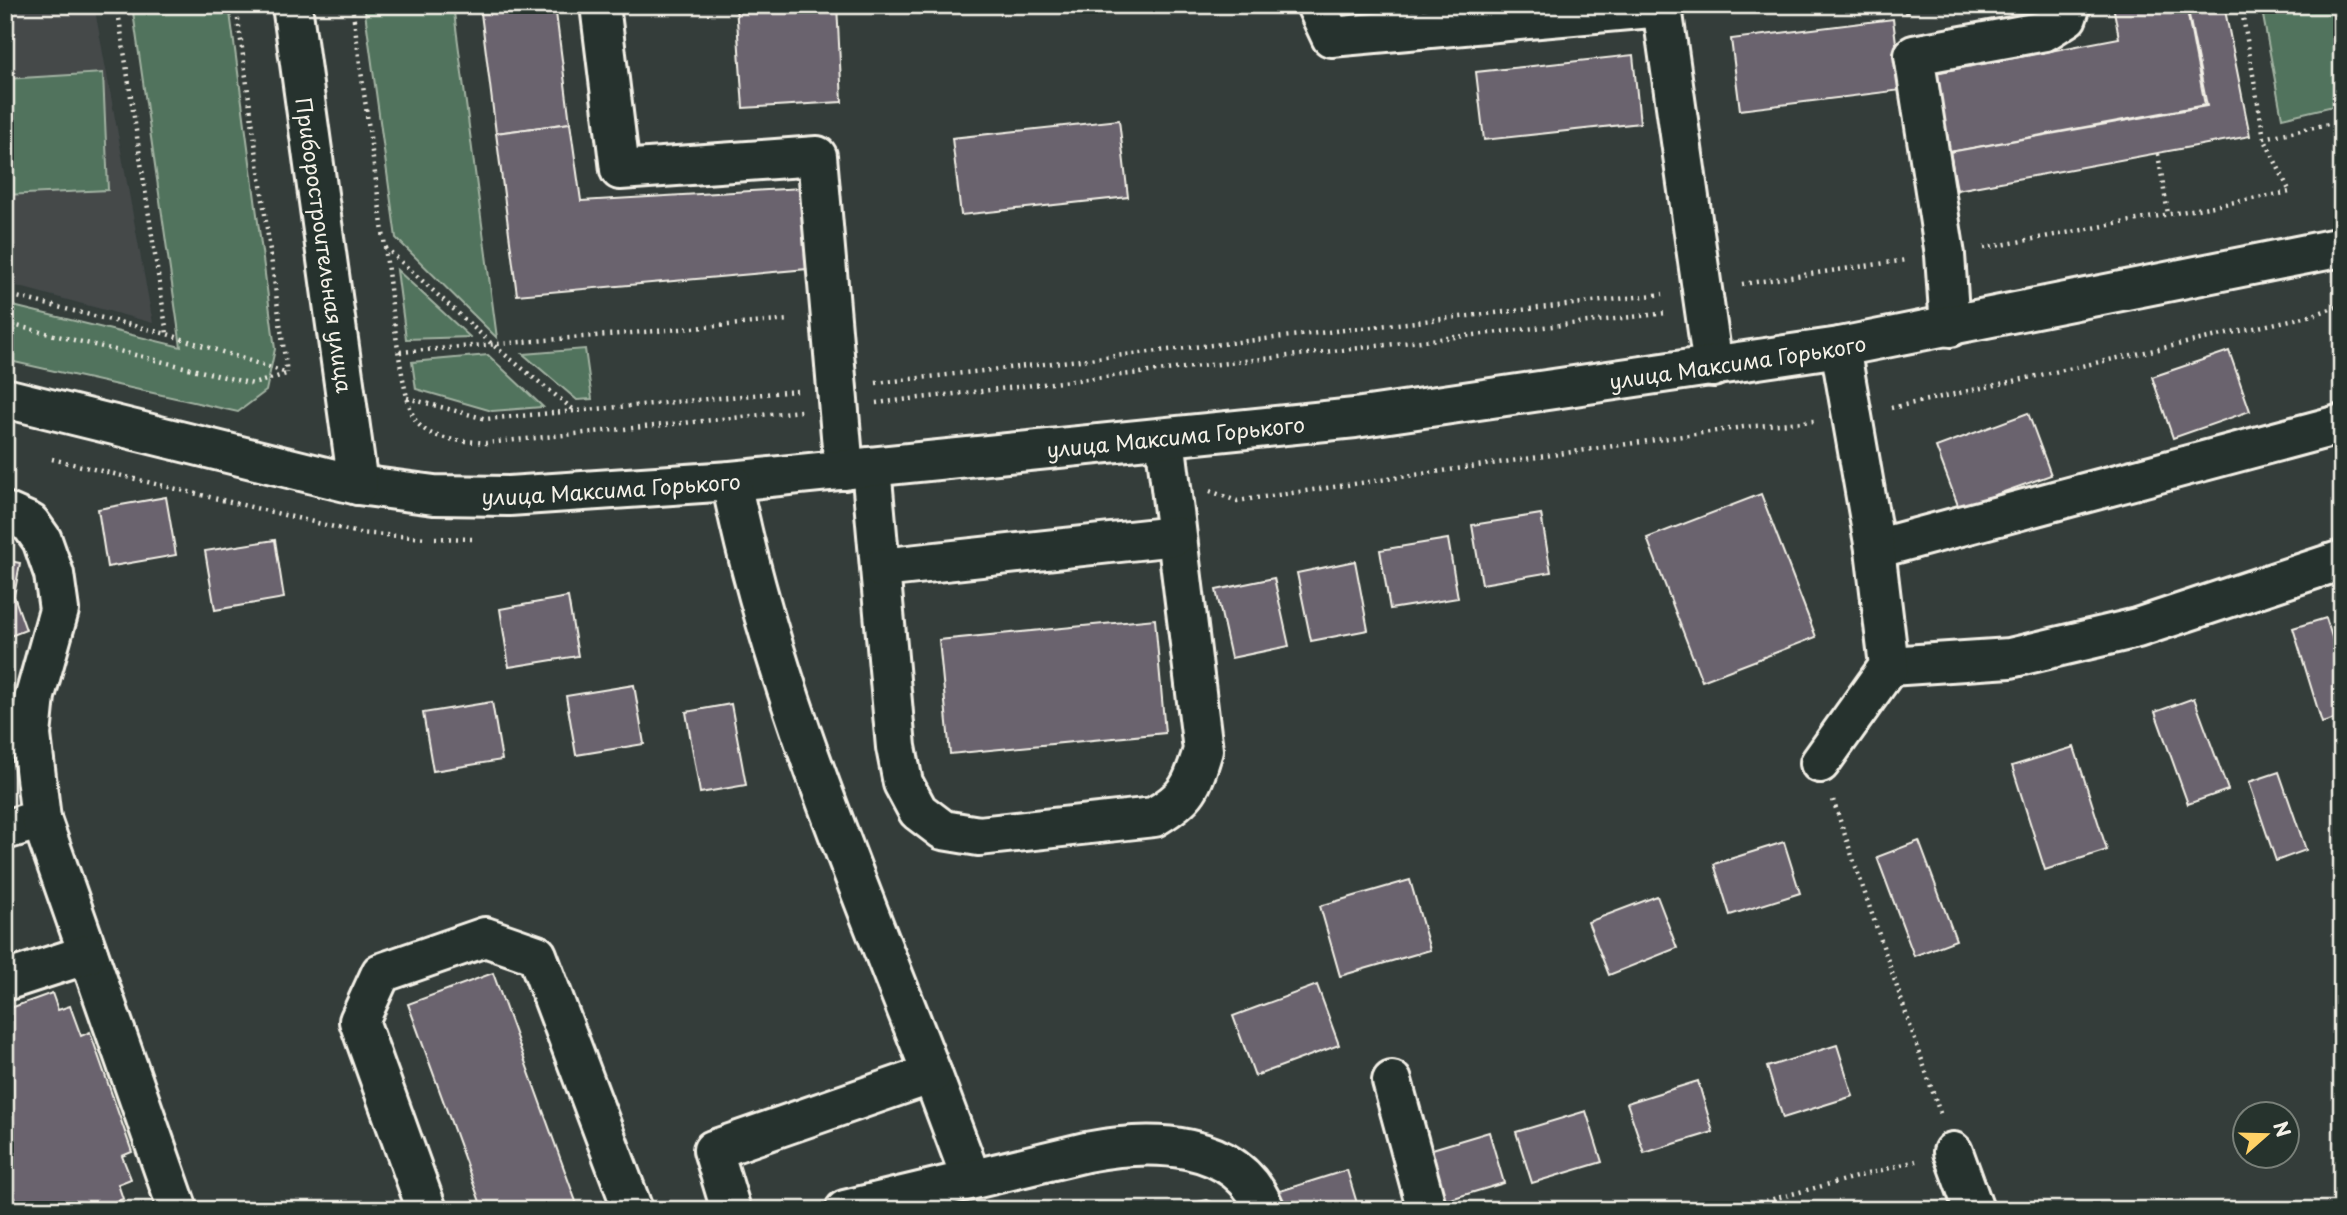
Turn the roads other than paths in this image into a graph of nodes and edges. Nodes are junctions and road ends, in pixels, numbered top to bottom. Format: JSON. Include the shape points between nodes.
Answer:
{"nodes":[{"id":1,"x":292,"y":5,"type":"edge"},
{"id":2,"x":600,"y":5,"type":"edge"},
{"id":3,"x":1316,"y":5,"type":"edge"},
{"id":4,"x":2071,"y":5,"type":"edge"},
{"id":5,"x":2342,"y":247,"type":"edge"},
{"id":6,"x":1950,"y":327,"type":"junction"},
{"id":7,"x":1840,"y":347,"type":"junction"},
{"id":8,"x":1713,"y":367,"type":"junction"},
{"id":9,"x":5,"y":398,"type":"edge"},
{"id":10,"x":2342,"y":424,"type":"edge"},
{"id":11,"x":1165,"y":438,"type":"junction"},
{"id":12,"x":857,"y":469,"type":"junction"},
{"id":13,"x":732,"y":481,"type":"junction"},
{"id":14,"x":358,"y":485,"type":"junction"},
{"id":15,"x":5,"y":512,"type":"edge"},
{"id":16,"x":1175,"y":536,"type":"junction"},
{"id":17,"x":1875,"y":549,"type":"junction"},
{"id":18,"x":2342,"y":560,"type":"edge"},
{"id":19,"x":881,"y":568,"type":"junction"},
{"id":20,"x":1889,"y":666,"type":"junction"},
{"id":21,"x":1820,"y":763,"type":"road end"},
{"id":22,"x":41,"y":818,"type":"junction"},
{"id":23,"x":5,"y":830,"type":"edge"},
{"id":24,"x":89,"y":954,"type":"junction"},
{"id":25,"x":5,"y":981,"type":"edge"},
{"id":26,"x":932,"y":1074,"type":"junction"},
{"id":27,"x":1392,"y":1081,"type":"dead end"},
{"id":28,"x":1953,"y":1152,"type":"road end"},
{"id":29,"x":971,"y":1178,"type":"junction"},
{"id":30,"x":178,"y":1210,"type":"edge"},
{"id":31,"x":427,"y":1210,"type":"edge"},
{"id":32,"x":633,"y":1210,"type":"edge"},
{"id":33,"x":731,"y":1210,"type":"edge"},
{"id":34,"x":845,"y":1210,"type":"edge"},
{"id":35,"x":1265,"y":1210,"type":"edge"},
{"id":36,"x":1427,"y":1210,"type":"edge"},
{"id":37,"x":1974,"y":1210,"type":"edge"}],
"edges":[{"from":1,"to":14,"type":"street","name":"Приборостроительная улица"},
{"from":2,"to":12,"type":"street","via":[[620,170],[817,156],[837,397]]},
{"from":3,"to":8,"type":"street","via":[[1331,37],[1662,8]]},
{"from":4,"to":6,"type":"street","via":[[2067,17],[2045,31],[1914,55],[1945,255]]},
{"from":5,"to":6,"type":"street","name":"улица Максима Горького"},
{"from":6,"to":7,"type":"street","name":"улица Максима Горького"},
{"from":7,"to":8,"type":"street","name":"улица Максима Горького"},
{"from":7,"to":17,"type":"street"},
{"from":8,"to":11,"type":"street","name":"улица Максима Горького","via":[[1354,418]]},
{"from":9,"to":14,"type":"street","name":"улица Максима Горького"},
{"from":10,"to":17,"type":"street"},
{"from":11,"to":12,"type":"street","name":"улица Максима Горького"},
{"from":11,"to":16,"type":"street"},
{"from":12,"to":13,"type":"street","name":"улица Максима Горького"},
{"from":12,"to":19,"type":"street"},
{"from":13,"to":14,"type":"street","name":"улица Максима Горького","via":[[509,496],[434,495]]},
{"from":13,"to":26,"type":"street","via":[[757,592],[810,757]]},
{"from":15,"to":22,"type":"street","via":[[30,523],[42,540],[54,574],[59,611],[35,696],[31,734]]},
{"from":16,"to":19,"type":"street"},
{"from":16,"to":19,"type":"street","via":[[1203,750],[1195,778],[1180,802],[1154,817],[979,836],[943,830],[918,811],[903,783],[896,747]]},
{"from":17,"to":20,"type":"street"},
{"from":18,"to":20,"type":"street","via":[[2137,628],[2010,658]]},
{"from":20,"to":21,"type":"street"},
{"from":22,"to":23,"type":"street"},
{"from":22,"to":24,"type":"street"},
{"from":24,"to":25,"type":"street"},
{"from":24,"to":30,"type":"street"},
{"from":26,"to":29,"type":"street"},
{"from":26,"to":33,"type":"street","via":[[713,1150]]},
{"from":27,"to":36,"type":"street"},
{"from":28,"to":37,"type":"street"},
{"from":29,"to":34,"type":"street"},
{"from":29,"to":35,"type":"street","via":[[1120,1145],[1181,1147],[1225,1162],[1246,1178]]},
{"from":31,"to":32,"type":"street","via":[[359,1021],[381,973],[485,937],[537,955]]}]}
